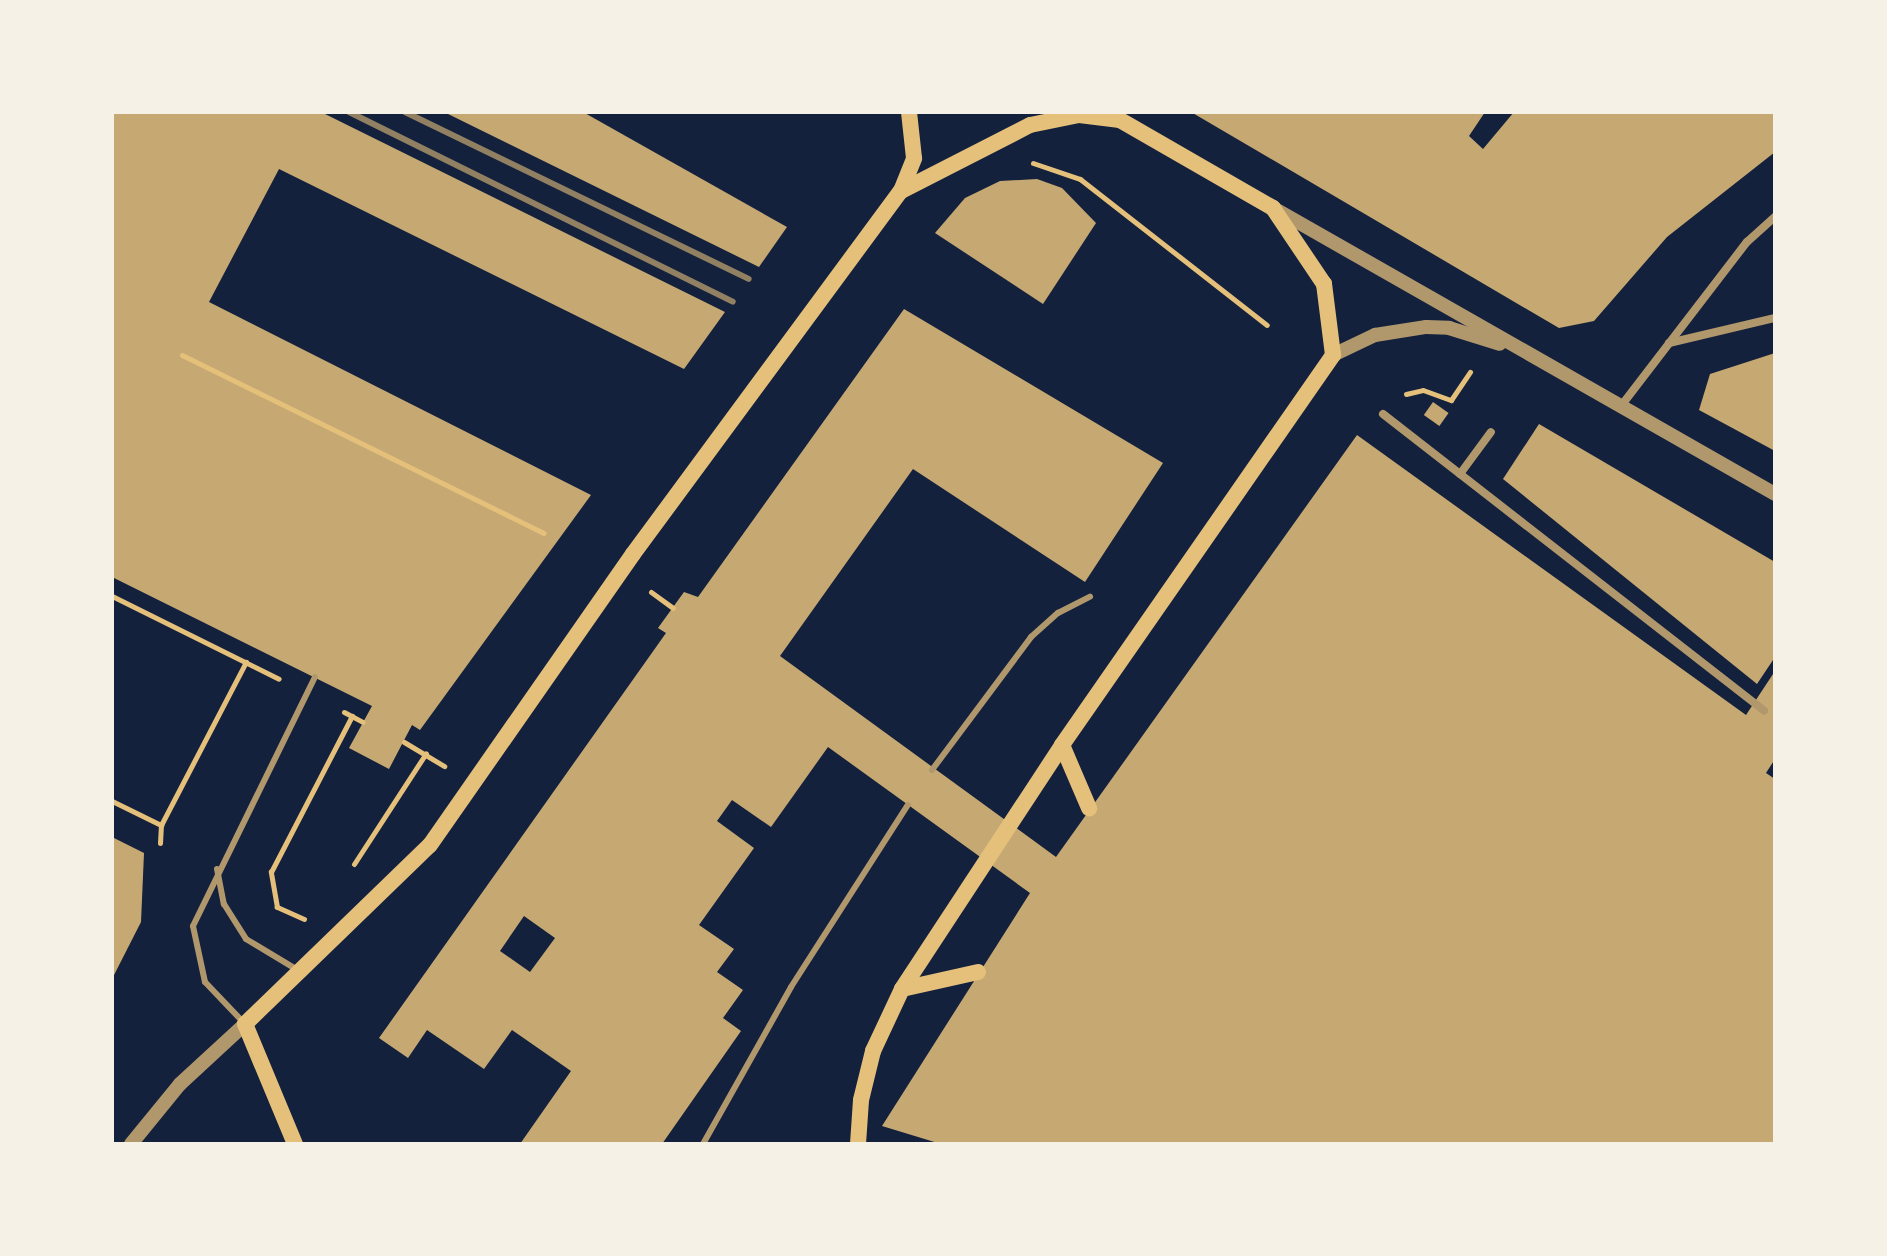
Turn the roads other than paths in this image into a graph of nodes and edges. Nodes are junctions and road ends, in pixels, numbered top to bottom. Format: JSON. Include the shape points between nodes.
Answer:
{"nodes":[{"id":1,"x":909,"y":112,"type":"edge"},
{"id":2,"x":1076,"y":114,"type":"edge"},
{"id":3,"x":901,"y":191,"type":"junction"},
{"id":4,"x":1273,"y":208,"type":"junction"},
{"id":5,"x":1775,"y":217,"type":"edge"},
{"id":6,"x":1775,"y":318,"type":"edge"},
{"id":7,"x":1668,"y":343,"type":"junction"},
{"id":8,"x":1523,"y":350,"type":"junction"},
{"id":9,"x":1333,"y":355,"type":"junction"},
{"id":10,"x":1621,"y":406,"type":"junction"},
{"id":11,"x":1383,"y":414,"type":"road end"},
{"id":12,"x":1491,"y":432,"type":"dead end"},
{"id":13,"x":1460,"y":474,"type":"junction"},
{"id":14,"x":1775,"y":494,"type":"edge"},
{"id":15,"x":1090,"y":597,"type":"dead end"},
{"id":16,"x":315,"y":677,"type":"dead end"},
{"id":17,"x":1764,"y":711,"type":"dead end"},
{"id":18,"x":1062,"y":745,"type":"junction"},
{"id":19,"x":932,"y":770,"type":"dead end"},
{"id":20,"x":908,"y":805,"type":"dead end"},
{"id":21,"x":1089,"y":808,"type":"dead end"},
{"id":22,"x":217,"y":869,"type":"junction"},
{"id":23,"x":301,"y":971,"type":"junction"},
{"id":24,"x":978,"y":972,"type":"dead end"},
{"id":25,"x":902,"y":989,"type":"junction"},
{"id":26,"x":245,"y":1024,"type":"junction"},
{"id":27,"x":131,"y":1144,"type":"edge"},
{"id":28,"x":295,"y":1144,"type":"edge"},
{"id":29,"x":703,"y":1144,"type":"edge"},
{"id":30,"x":858,"y":1144,"type":"edge"}],
"edges":[{"from":1,"to":3,"type":"main road","via":[[914,158]]},
{"from":2,"to":3,"type":"main road","via":[[1030,125]]},
{"from":2,"to":4,"type":"main road","via":[[1120,120]]},
{"from":3,"to":23,"type":"main road","via":[[633,554],[430,845]]},
{"from":4,"to":8,"type":"street"},
{"from":4,"to":9,"type":"main road","via":[[1324,284]]},
{"from":5,"to":7,"type":"street","via":[[1747,242]]},
{"from":6,"to":7,"type":"street"},
{"from":7,"to":10,"type":"street"},
{"from":8,"to":9,"type":"street","via":[[1449,328],[1426,327],[1375,335]]},
{"from":8,"to":10,"type":"street"},
{"from":9,"to":18,"type":"main road"},
{"from":10,"to":14,"type":"street"},
{"from":11,"to":13,"type":"street"},
{"from":12,"to":13,"type":"street"},
{"from":13,"to":17,"type":"street"},
{"from":15,"to":19,"type":"lane","via":[[1058,613],[1031,637]]},
{"from":16,"to":22,"type":"lane"},
{"from":18,"to":21,"type":"main road"},
{"from":18,"to":25,"type":"main road"},
{"from":20,"to":29,"type":"lane","via":[[791,987]]},
{"from":22,"to":23,"type":"lane","via":[[224,904],[246,939]]},
{"from":22,"to":26,"type":"lane","via":[[193,926],[196,956],[205,982]]},
{"from":23,"to":26,"type":"main road"},
{"from":24,"to":25,"type":"main road"},
{"from":25,"to":30,"type":"main road","via":[[873,1051],[861,1100]]},
{"from":26,"to":27,"type":"street","via":[[180,1084]]},
{"from":26,"to":28,"type":"main road"}]}
